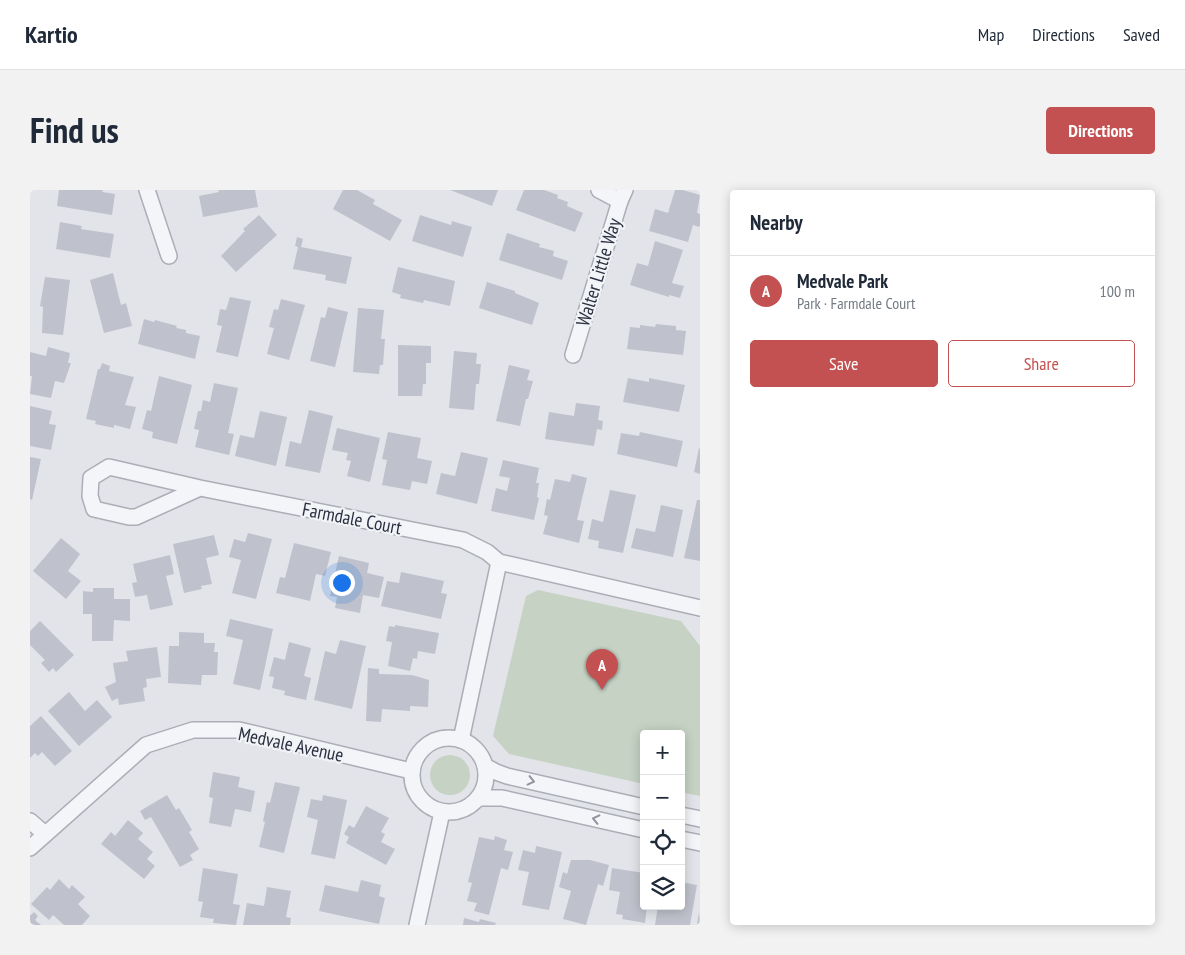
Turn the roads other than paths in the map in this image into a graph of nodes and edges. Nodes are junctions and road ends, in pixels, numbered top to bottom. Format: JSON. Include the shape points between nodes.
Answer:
{"nodes":[{"id":1,"x":147,"y":190,"type":"edge"},
{"id":2,"x":599,"y":190,"type":"edge"},
{"id":3,"x":623,"y":195,"type":"edge"},
{"id":4,"x":169,"y":256,"type":"dead end"},
{"id":5,"x":574,"y":355,"type":"dead end"},
{"id":6,"x":200,"y":488,"type":"junction"},
{"id":7,"x":498,"y":562,"type":"junction"},
{"id":8,"x":700,"y":608,"type":"edge"},
{"id":9,"x":461,"y":740,"type":"junction"},
{"id":10,"x":485,"y":766,"type":"junction"},
{"id":11,"x":411,"y":771,"type":"junction"},
{"id":12,"x":478,"y":798,"type":"junction"},
{"id":13,"x":640,"y":806,"type":"edge"},
{"id":14,"x":442,"y":812,"type":"junction"},
{"id":15,"x":685,"y":816,"type":"edge"},
{"id":16,"x":700,"y":819,"type":"edge"},
{"id":17,"x":30,"y":821,"type":"edge"},
{"id":18,"x":640,"y":829,"type":"edge"},
{"id":19,"x":45,"y":834,"type":"junction"},
{"id":20,"x":685,"y":840,"type":"edge"},
{"id":21,"x":700,"y":843,"type":"edge"},
{"id":22,"x":30,"y":848,"type":"edge"},
{"id":23,"x":417,"y":925,"type":"edge"}],
"edges":[{"from":1,"to":4,"type":"street"},
{"from":2,"to":3,"type":"street"},
{"from":3,"to":5,"type":"street","name":"Walter Little Way"},
{"from":6,"to":6,"type":"street","name":"Farmdale Court","via":[[109,467],[91,478],[90,496],[94,509],[129,518]]},
{"from":6,"to":7,"type":"street","name":"Farmdale Court","via":[[463,540],[487,552]]},
{"from":7,"to":8,"type":"street","name":"Farmdale Court"},
{"from":7,"to":9,"type":"street"},
{"from":9,"to":10,"type":"street","via":[[476,750]]},
{"from":9,"to":11,"type":"street","via":[[439,739],[428,743],[420,751]]},
{"from":10,"to":12,"type":"street","via":[[485,782]]},
{"from":10,"to":13,"type":"street","one_way":true,"via":[[508,776]]},
{"from":11,"to":14,"type":"street","via":[[412,782],[422,802]]},
{"from":11,"to":19,"type":"street","name":"Medvale Avenue","via":[[239,730],[193,730],[146,745]]},
{"from":12,"to":14,"type":"street","via":[[462,810]]},
{"from":18,"to":12,"type":"street","one_way":true,"via":[[502,798]]},
{"from":14,"to":23,"type":"street"},
{"from":15,"to":16,"type":"street"},
{"from":17,"to":19,"type":"street"},
{"from":19,"to":22,"type":"street","name":"Medvale Avenue"},
{"from":20,"to":21,"type":"street"}]}
